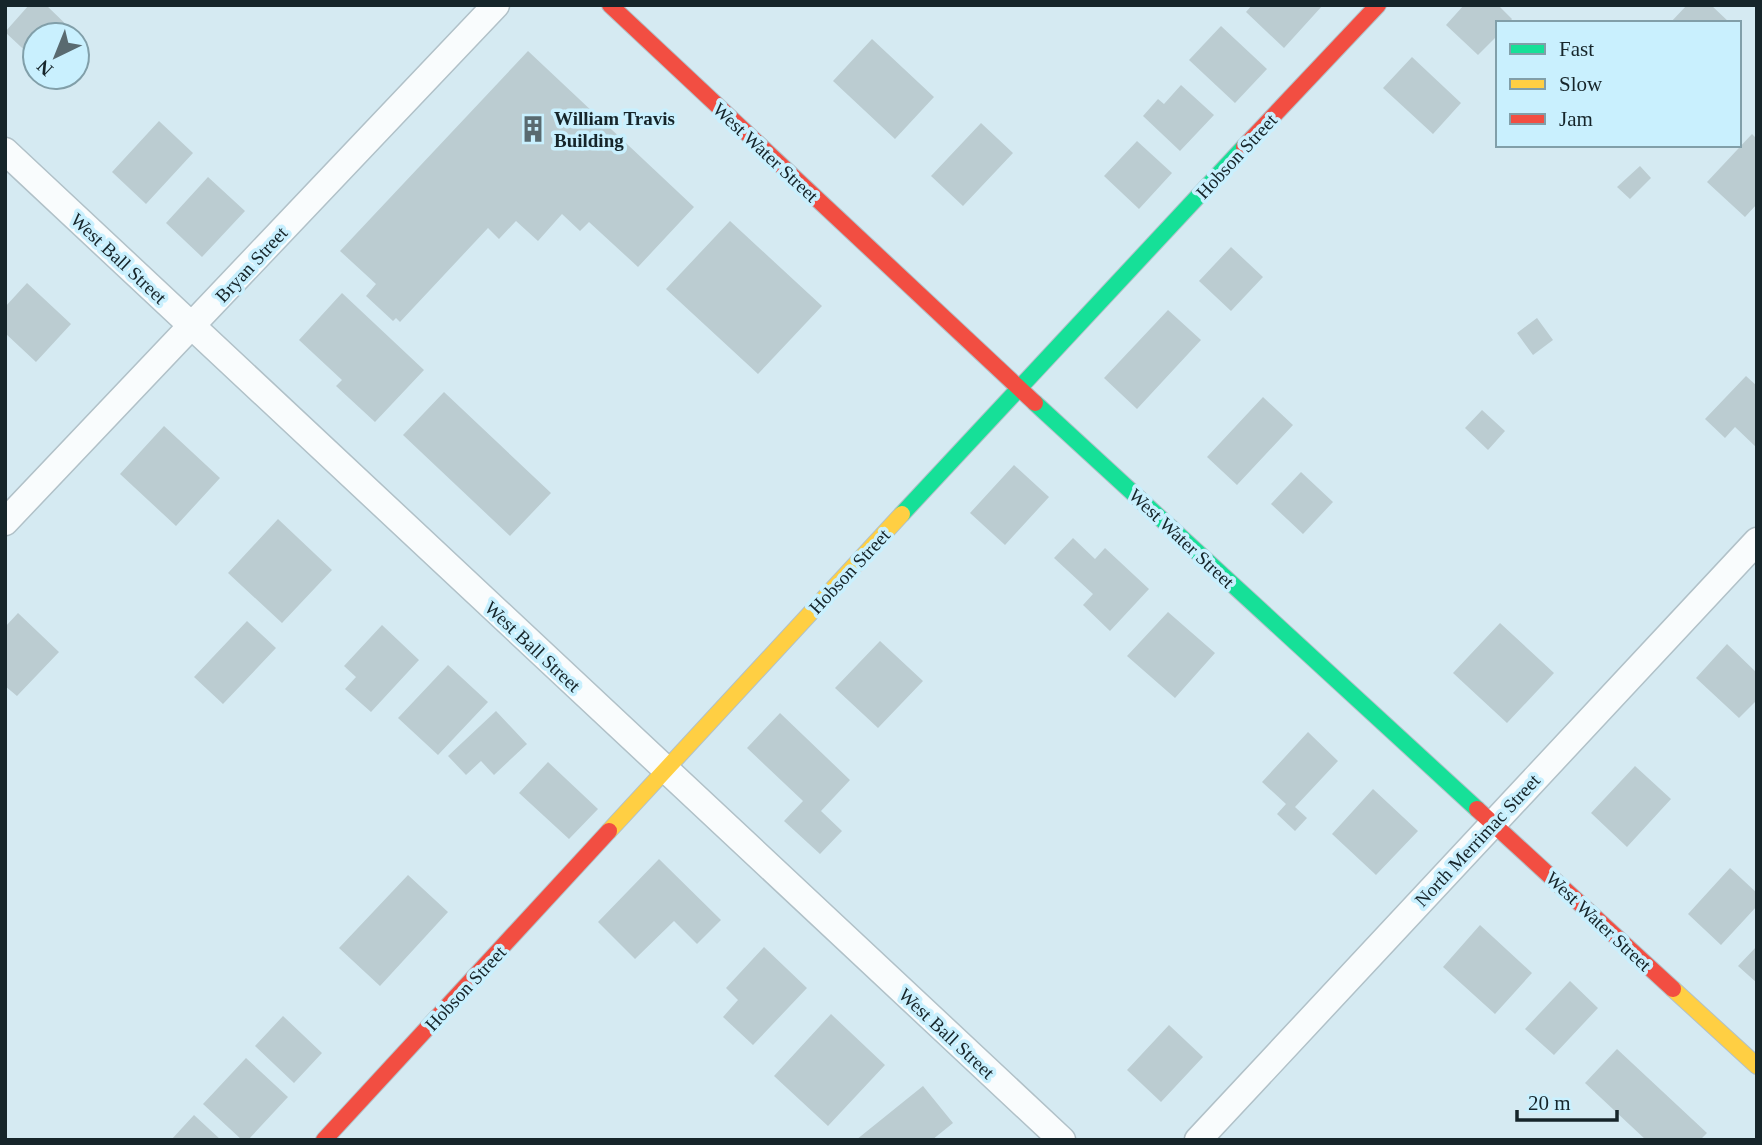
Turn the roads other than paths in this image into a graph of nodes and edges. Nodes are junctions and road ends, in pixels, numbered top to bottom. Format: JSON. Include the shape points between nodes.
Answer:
{"nodes":[{"id":1,"x":496,"y":5,"type":"edge"},
{"id":2,"x":610,"y":5,"type":"edge"},
{"id":3,"x":1378,"y":5,"type":"edge"},
{"id":4,"x":5,"y":151,"type":"edge"},
{"id":5,"x":191,"y":327,"type":"junction"},
{"id":6,"x":1018,"y":388,"type":"junction"},
{"id":7,"x":5,"y":522,"type":"edge"},
{"id":8,"x":1757,"y":541,"type":"edge"},
{"id":9,"x":666,"y":770,"type":"junction"},
{"id":10,"x":1493,"y":824,"type":"junction"},
{"id":11,"x":1757,"y":1066,"type":"edge"},
{"id":12,"x":324,"y":1140,"type":"edge"},
{"id":13,"x":1062,"y":1140,"type":"edge"},
{"id":14,"x":1198,"y":1140,"type":"edge"}],
"edges":[{"from":1,"to":5,"type":"street","name":"Bryan Street"},
{"from":2,"to":6,"type":"street","name":"West Water Street"},
{"from":3,"to":6,"type":"street","name":"Hobson Street"},
{"from":4,"to":5,"type":"street","name":"West Ball Street"},
{"from":5,"to":7,"type":"street","name":"Bryan Street"},
{"from":5,"to":9,"type":"street","name":"West Ball Street"},
{"from":6,"to":9,"type":"street","name":"Hobson Street"},
{"from":6,"to":10,"type":"street","name":"West Water Street"},
{"from":8,"to":10,"type":"street","name":"North Merrimac Street"},
{"from":9,"to":12,"type":"street","name":"Hobson Street"},
{"from":9,"to":13,"type":"street","name":"West Ball Street"},
{"from":10,"to":11,"type":"street","name":"West Water Street"},
{"from":10,"to":14,"type":"street","name":"North Merrimac Street"}]}
